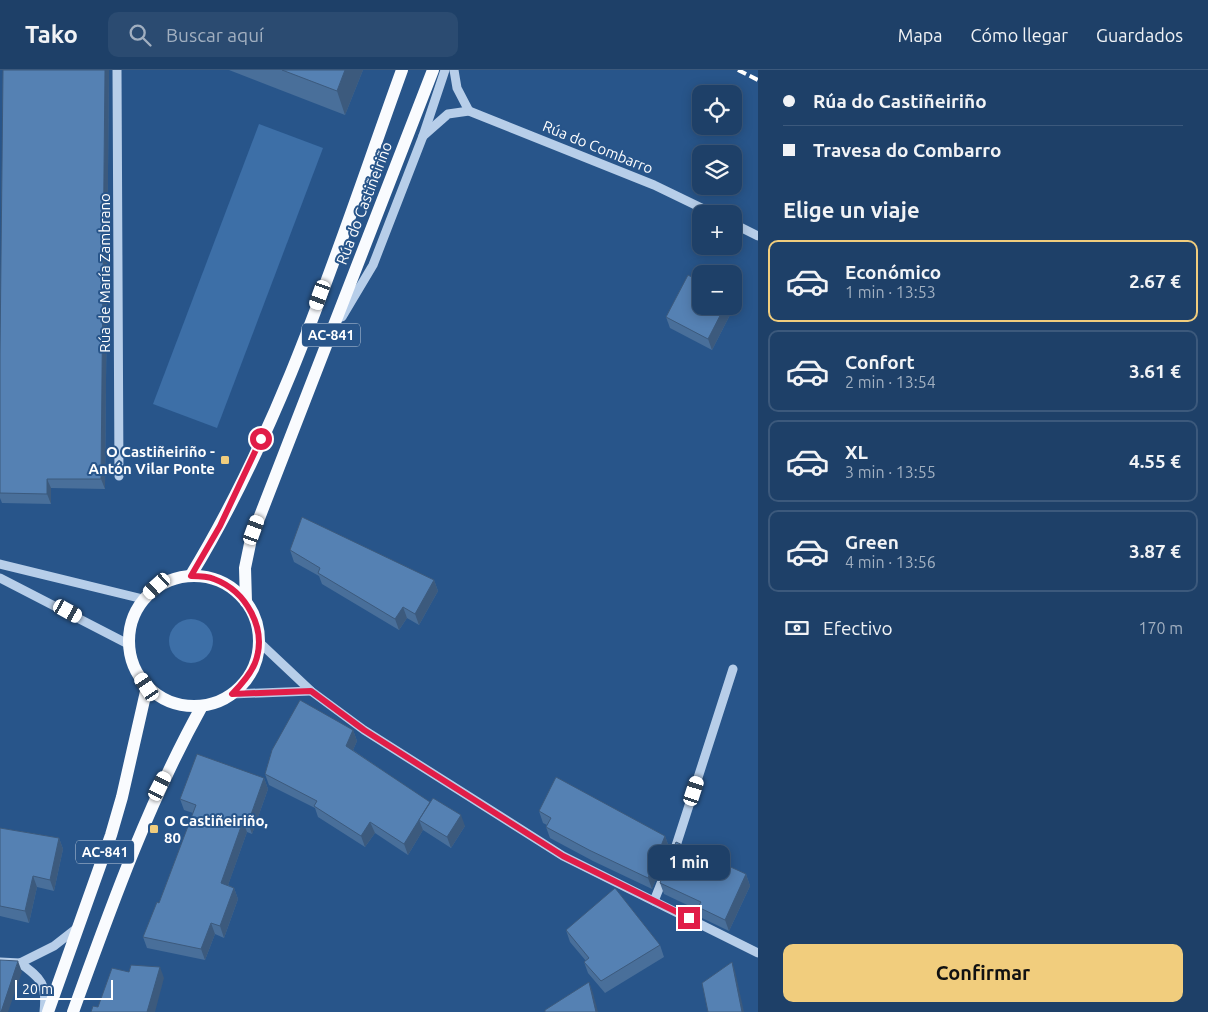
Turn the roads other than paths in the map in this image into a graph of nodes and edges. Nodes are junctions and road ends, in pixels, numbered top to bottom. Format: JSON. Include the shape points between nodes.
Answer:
{"nodes":[{"id":1,"x":117,"y":70,"type":"edge"},
{"id":2,"x":402,"y":70,"type":"edge"},
{"id":3,"x":433,"y":70,"type":"edge"},
{"id":4,"x":445,"y":70,"type":"edge"},
{"id":5,"x":454,"y":70,"type":"edge"},
{"id":6,"x":470,"y":111,"type":"junction"},
{"id":7,"x":423,"y":136,"type":"junction"},
{"id":8,"x":696,"y":205,"type":"edge"},
{"id":9,"x":742,"y":228,"type":"edge"},
{"id":10,"x":758,"y":236,"type":"edge"},
{"id":11,"x":331,"y":334,"type":"junction"},
{"id":12,"x":119,"y":476,"type":"dead end"},
{"id":13,"x":0,"y":564,"type":"edge"},
{"id":14,"x":191,"y":576,"type":"junction"},
{"id":15,"x":0,"y":578,"type":"edge"},
{"id":16,"x":143,"y":599,"type":"junction"},
{"id":17,"x":246,"y":602,"type":"junction"},
{"id":18,"x":259,"y":642,"type":"junction"},
{"id":19,"x":128,"y":644,"type":"junction"},
{"id":20,"x":733,"y":669,"type":"dead end"},
{"id":21,"x":147,"y":687,"type":"junction"},
{"id":22,"x":311,"y":691,"type":"junction"},
{"id":23,"x":232,"y":694,"type":"junction"},
{"id":24,"x":202,"y":706,"type":"junction"},
{"id":25,"x":654,"y":901,"type":"junction"},
{"id":26,"x":80,"y":926,"type":"junction"},
{"id":27,"x":758,"y":953,"type":"edge"},
{"id":28,"x":0,"y":962,"type":"edge"},
{"id":29,"x":20,"y":963,"type":"junction"},
{"id":30,"x":44,"y":1012,"type":"edge"},
{"id":31,"x":48,"y":1012,"type":"edge"},
{"id":32,"x":73,"y":1012,"type":"edge"}],
"edges":[{"from":1,"to":12,"type":"street","name":"Rúa de María Zambrano"},
{"from":2,"to":14,"type":"main road","name":"Rúa do Castiñeiriño","number":"AC-841","via":[[293,369],[220,526]]},
{"from":3,"to":11,"type":"main road","name":"Rúa do Castiñeiriño","number":"AC-841"},
{"from":4,"to":7,"type":"street"},
{"from":5,"to":6,"type":"street","via":[[457,88]]},
{"from":6,"to":7,"type":"street","via":[[448,114]]},
{"from":6,"to":8,"type":"street","name":"Rúa do Combarro","via":[[654,184]]},
{"from":7,"to":11,"type":"street","via":[[373,265]]},
{"from":9,"to":10,"type":"street"},
{"from":11,"to":17,"type":"main road","name":"Rúa do Castiñeiriño","number":"AC-841","via":[[251,540],[245,568]]},
{"from":13,"to":16,"type":"street"},
{"from":14,"to":16,"type":"main road","name":"Rúa do Castiñeiriño","number":"AC-841","via":[[157,586]]},
{"from":14,"to":17,"type":"main road","name":"Rúa do Castiñeiriño","number":"AC-841","via":[[212,578],[231,587]]},
{"from":15,"to":19,"type":"street"},
{"from":16,"to":19,"type":"main road","name":"Rúa do Castiñeiriño","number":"AC-841","via":[[134,612]]},
{"from":17,"to":18,"type":"main road","name":"Rúa do Castiñeiriño","number":"AC-841","via":[[256,621]]},
{"from":18,"to":22,"type":"street"},
{"from":18,"to":23,"type":"main road","name":"Rúa do Castiñeiriño","number":"AC-841","via":[[255,662],[246,679]]},
{"from":19,"to":21,"type":"main road","name":"Rúa do Castiñeiriño","number":"AC-841","via":[[134,667]]},
{"from":20,"to":25,"type":"street"},
{"from":21,"to":24,"type":"main road","name":"Rúa do Castiñeiriño","number":"AC-841","via":[[163,699],[182,705]]},
{"from":21,"to":26,"type":"main road","number":"AC-841","via":[[122,798]]},
{"from":22,"to":23,"type":"street"},
{"from":22,"to":25,"type":"street","via":[[364,730],[563,856]]},
{"from":23,"to":24,"type":"main road","name":"Rúa do Castiñeiriño","number":"AC-841"},
{"from":24,"to":32,"type":"main road","number":"AC-841","via":[[160,786],[112,903]]},
{"from":25,"to":27,"type":"street"},
{"from":26,"to":29,"type":"street","via":[[54,946]]},
{"from":26,"to":31,"type":"main road","number":"AC-841"},
{"from":28,"to":29,"type":"street"},
{"from":29,"to":30,"type":"street","via":[[38,976],[44,985]]}]}
